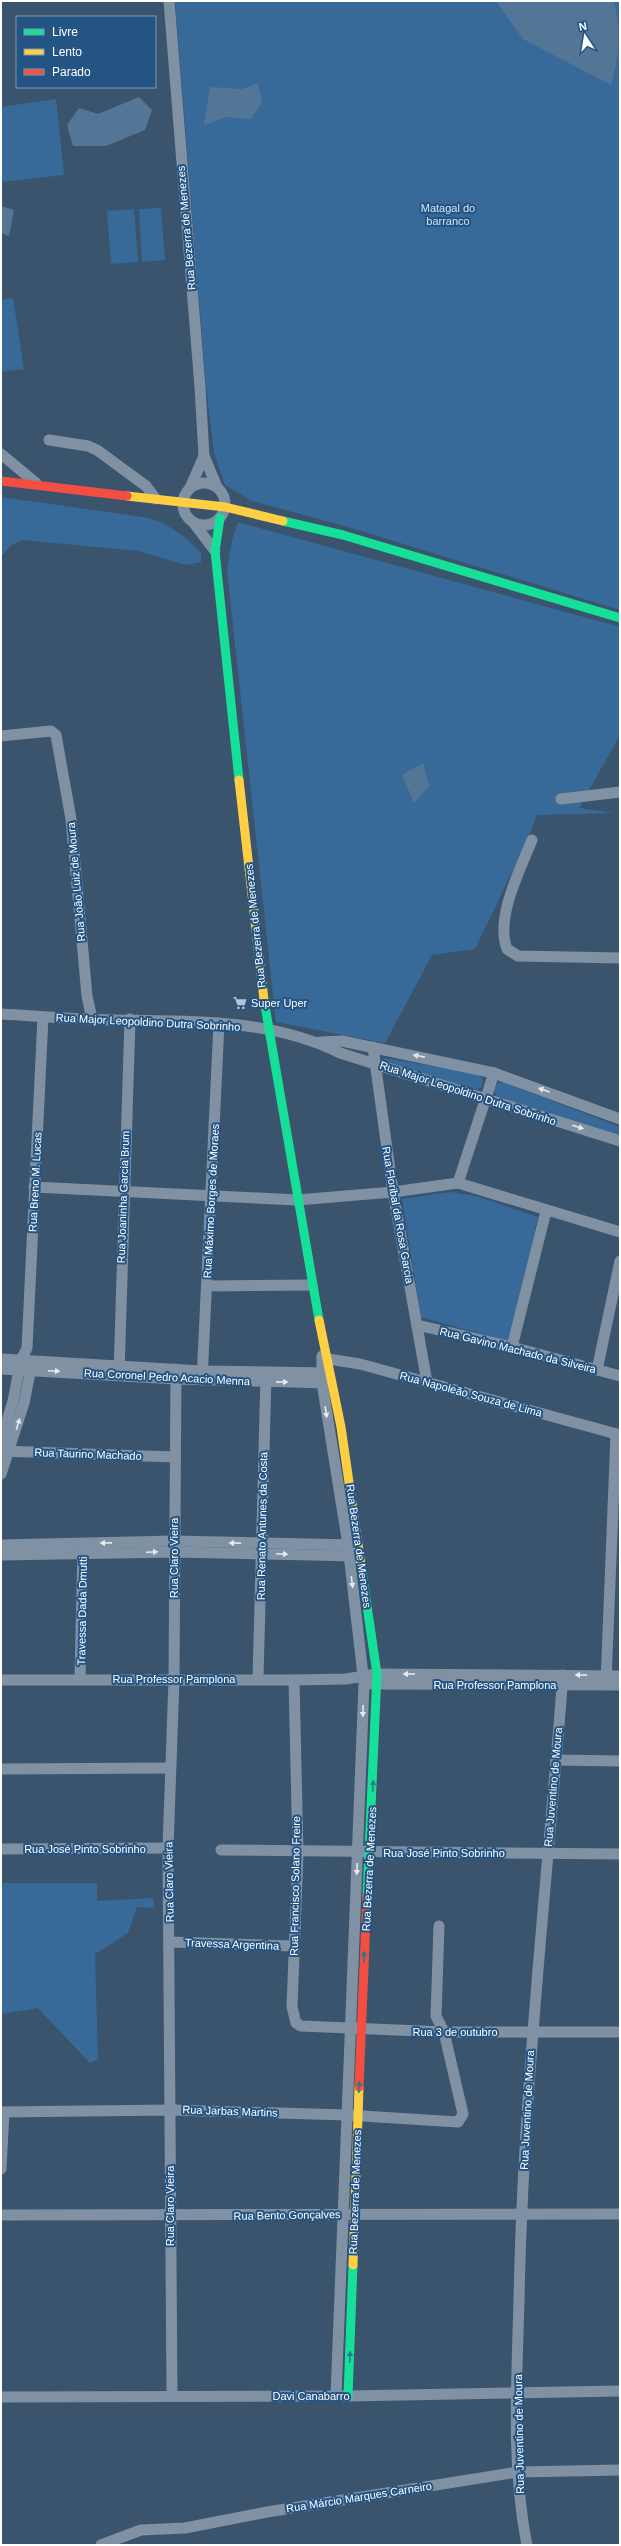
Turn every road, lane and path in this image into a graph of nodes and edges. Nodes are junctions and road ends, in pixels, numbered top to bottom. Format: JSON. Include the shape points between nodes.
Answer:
{"nodes":[{"id":1,"x":169,"y":1,"type":"edge"},
{"id":2,"x":49,"y":440,"type":"dead end"},
{"id":3,"x":1,"y":454,"type":"edge"},
{"id":4,"x":204,"y":456,"type":"junction"},
{"id":5,"x":1,"y":481,"type":"edge"},
{"id":6,"x":41,"y":487,"type":"junction"},
{"id":7,"x":190,"y":488,"type":"junction"},
{"id":8,"x":217,"y":488,"type":"junction"},
{"id":9,"x":156,"y":498,"type":"junction"},
{"id":10,"x":183,"y":501,"type":"junction"},
{"id":11,"x":225,"y":507,"type":"junction"},
{"id":12,"x":220,"y":518,"type":"junction"},
{"id":13,"x":192,"y":522,"type":"junction"},
{"id":14,"x":215,"y":551,"type":"junction"},
{"id":15,"x":620,"y":618,"type":"edge"},
{"id":16,"x":1,"y":736,"type":"edge"},
{"id":17,"x":620,"y":792,"type":"edge"},
{"id":18,"x":561,"y":799,"type":"dead end"},
{"id":19,"x":532,"y":840,"type":"dead end"},
{"id":20,"x":620,"y":958,"type":"edge"},
{"id":21,"x":1,"y":1014,"type":"edge"},
{"id":22,"x":43,"y":1016,"type":"junction"},
{"id":23,"x":92,"y":1019,"type":"junction"},
{"id":24,"x":130,"y":1019,"type":"junction"},
{"id":25,"x":219,"y":1023,"type":"junction"},
{"id":26,"x":268,"y":1029,"type":"junction"},
{"id":27,"x":318,"y":1042,"type":"junction"},
{"id":28,"x":372,"y":1047,"type":"junction"},
{"id":29,"x":374,"y":1063,"type":"junction"},
{"id":30,"x":494,"y":1072,"type":"junction"},
{"id":31,"x":486,"y":1098,"type":"junction"},
{"id":32,"x":620,"y":1119,"type":"edge"},
{"id":33,"x":620,"y":1141,"type":"edge"},
{"id":34,"x":458,"y":1183,"type":"junction"},
{"id":35,"x":34,"y":1187,"type":"junction"},
{"id":36,"x":123,"y":1191,"type":"junction"},
{"id":37,"x":393,"y":1192,"type":"junction"},
{"id":38,"x":211,"y":1194,"type":"junction"},
{"id":39,"x":297,"y":1200,"type":"junction"},
{"id":40,"x":546,"y":1211,"type":"junction"},
{"id":41,"x":620,"y":1232,"type":"edge"},
{"id":42,"x":620,"y":1261,"type":"edge"},
{"id":43,"x":312,"y":1285,"type":"junction"},
{"id":44,"x":207,"y":1286,"type":"junction"},
{"id":45,"x":417,"y":1325,"type":"junction"},
{"id":46,"x":324,"y":1346,"type":"joint"},
{"id":47,"x":512,"y":1347,"type":"junction"},
{"id":48,"x":325,"y":1358,"type":"junction"},
{"id":49,"x":1,"y":1359,"type":"edge"},
{"id":50,"x":26,"y":1365,"type":"junction"},
{"id":51,"x":1,"y":1369,"type":"edge"},
{"id":52,"x":119,"y":1369,"type":"junction"},
{"id":53,"x":597,"y":1370,"type":"junction"},
{"id":54,"x":176,"y":1374,"type":"junction"},
{"id":55,"x":202,"y":1375,"type":"junction"},
{"id":56,"x":620,"y":1376,"type":"edge"},
{"id":57,"x":266,"y":1377,"type":"junction"},
{"id":58,"x":327,"y":1378,"type":"junction"},
{"id":59,"x":427,"y":1382,"type":"junction"},
{"id":60,"x":19,"y":1402,"type":"junction"},
{"id":61,"x":618,"y":1434,"type":"edge"},
{"id":62,"x":1,"y":1441,"type":"edge"},
{"id":63,"x":5,"y":1451,"type":"edge"},
{"id":64,"x":175,"y":1457,"type":"junction"},
{"id":65,"x":346,"y":1462,"type":"junction"},
{"id":66,"x":335,"y":1464,"type":"junction"},
{"id":67,"x":1,"y":1474,"type":"edge"},
{"id":68,"x":1,"y":1545,"type":"edge"},
{"id":69,"x":174,"y":1547,"type":"junction"},
{"id":70,"x":83,"y":1548,"type":"junction"},
{"id":71,"x":262,"y":1548,"type":"junction"},
{"id":72,"x":42,"y":1549,"type":"junction"},
{"id":73,"x":354,"y":1550,"type":"junction"},
{"id":74,"x":1,"y":1555,"type":"edge"},
{"id":75,"x":371,"y":1632,"type":"junction"},
{"id":76,"x":358,"y":1633,"type":"junction"},
{"id":77,"x":620,"y":1676,"type":"edge"},
{"id":78,"x":80,"y":1679,"type":"junction"},
{"id":79,"x":258,"y":1679,"type":"junction"},
{"id":80,"x":364,"y":1679,"type":"junction"},
{"id":81,"x":378,"y":1679,"type":"junction"},
{"id":82,"x":1,"y":1680,"type":"edge"},
{"id":83,"x":174,"y":1680,"type":"junction"},
{"id":84,"x":294,"y":1680,"type":"junction"},
{"id":85,"x":562,"y":1680,"type":"junction"},
{"id":86,"x":606,"y":1680,"type":"junction"},
{"id":87,"x":620,"y":1685,"type":"edge"},
{"id":88,"x":362,"y":1728,"type":"junction"},
{"id":89,"x":375,"y":1729,"type":"junction"},
{"id":90,"x":556,"y":1760,"type":"junction"},
{"id":91,"x":620,"y":1761,"type":"edge"},
{"id":92,"x":169,"y":1768,"type":"junction"},
{"id":93,"x":1,"y":1769,"type":"edge"},
{"id":94,"x":168,"y":1848,"type":"junction"},
{"id":95,"x":1,"y":1849,"type":"edge"},
{"id":96,"x":221,"y":1850,"type":"dead end"},
{"id":97,"x":298,"y":1852,"type":"junction"},
{"id":98,"x":358,"y":1852,"type":"junction"},
{"id":99,"x":547,"y":1852,"type":"junction"},
{"id":100,"x":370,"y":1853,"type":"junction"},
{"id":101,"x":620,"y":1854,"type":"edge"},
{"id":102,"x":439,"y":1926,"type":"dead end"},
{"id":103,"x":360,"y":1939,"type":"junction"},
{"id":104,"x":170,"y":1942,"type":"junction"},
{"id":105,"x":293,"y":1946,"type":"junction"},
{"id":106,"x":293,"y":2019,"type":"joint"},
{"id":107,"x":355,"y":2030,"type":"junction"},
{"id":108,"x":532,"y":2031,"type":"junction"},
{"id":109,"x":444,"y":2032,"type":"junction"},
{"id":110,"x":620,"y":2032,"type":"edge"},
{"id":111,"x":170,"y":2110,"type":"junction"},
{"id":112,"x":2,"y":2112,"type":"edge"},
{"id":113,"x":352,"y":2115,"type":"junction"},
{"id":114,"x":1,"y":2168,"type":"edge"},
{"id":115,"x":349,"y":2214,"type":"junction"},
{"id":116,"x":620,"y":2214,"type":"edge"},
{"id":117,"x":1,"y":2215,"type":"edge"},
{"id":118,"x":169,"y":2216,"type":"junction"},
{"id":119,"x":521,"y":2216,"type":"junction"},
{"id":120,"x":620,"y":2391,"type":"edge"},
{"id":121,"x":517,"y":2392,"type":"junction"},
{"id":122,"x":172,"y":2396,"type":"junction"},
{"id":123,"x":336,"y":2396,"type":"junction"},
{"id":124,"x":348,"y":2396,"type":"junction"},
{"id":125,"x":1,"y":2397,"type":"edge"},
{"id":126,"x":620,"y":2470,"type":"edge"},
{"id":127,"x":518,"y":2472,"type":"junction"},
{"id":128,"x":101,"y":2545,"type":"edge"},
{"id":129,"x":527,"y":2545,"type":"edge"}],
"edges":[{"from":1,"to":4,"type":"street","name":"Rua Bezerra de Menezes"},
{"from":2,"to":9,"type":"street","via":[[88,446],[97,450],[146,486]]},
{"from":3,"to":6,"type":"street"},
{"from":4,"to":7,"type":"street","name":"Rua Bezerra de Menezes"},
{"from":4,"to":8,"type":"street","name":"Rua Bezerra de Menezes"},
{"from":5,"to":6,"type":"main road"},
{"from":6,"to":9,"type":"main road"},
{"from":7,"to":8,"type":"street","via":[[203,483]]},
{"from":7,"to":10,"type":"street","name":"Rua Bezerra de Menezes"},
{"from":8,"to":11,"type":"street","name":"Rua Bezerra de Menezes","via":[[222,493]]},
{"from":9,"to":10,"type":"main road"},
{"from":10,"to":11,"type":"main road"},
{"from":10,"to":13,"type":"street","via":[[185,513]]},
{"from":11,"to":12,"type":"street"},
{"from":11,"to":15,"type":"main road","via":[[343,535]]},
{"from":12,"to":13,"type":"street","via":[[207,525]]},
{"from":12,"to":14,"type":"main road","name":"Rua Bezerra de Menezes"},
{"from":13,"to":14,"type":"street"},
{"from":14,"to":26,"type":"main road","name":"Rua Bezerra de Menezes"},
{"from":16,"to":23,"type":"street","name":"Rua João Luiz de Moura","via":[[51,731],[56,735],[71,819],[87,996]]},
{"from":17,"to":18,"type":"street"},
{"from":19,"to":20,"type":"street","via":[[511,894],[503,932],[508,949],[518,956]]},
{"from":21,"to":22,"type":"street","name":"Rua Major Leopoldino Dutra Sobrinho"},
{"from":22,"to":23,"type":"street","name":"Rua Major Leopoldino Dutra Sobrinho"},
{"from":22,"to":35,"type":"street","name":"Rua Breno M. Lucas"},
{"from":23,"to":24,"type":"street","name":"Rua Major Leopoldino Dutra Sobrinho"},
{"from":24,"to":25,"type":"street","name":"Rua Major Leopoldino Dutra Sobrinho"},
{"from":24,"to":36,"type":"street","name":"Rua Joaninha Garcia Brum"},
{"from":25,"to":26,"type":"street","name":"Rua Major Leopoldino Dutra Sobrinho"},
{"from":25,"to":38,"type":"street","name":"Rua Máximo Borges de Moraes"},
{"from":26,"to":27,"type":"street","name":"Rua Major Leopoldino Dutra Sobrinho"},
{"from":26,"to":39,"type":"main road","name":"Rua Bezerra de Menezes"},
{"from":27,"to":28,"type":"street","name":"Rua Major Leopoldino Dutra Sobrinho","via":[[342,1041]]},
{"from":27,"to":29,"type":"street","name":"Rua Major Leopoldino Dutra Sobrinho","via":[[340,1053]]},
{"from":28,"to":29,"type":"street","name":"Rua Floribal da Rosa Garcia"},
{"from":30,"to":28,"type":"street","name":"Rua Major Leopoldino Dutra Sobrinho","one_way":true},
{"from":29,"to":31,"type":"street","name":"Rua Major Leopoldino Dutra Sobrinho"},
{"from":29,"to":37,"type":"street","name":"Rua Floribal da Rosa Garcia"},
{"from":30,"to":31,"type":"street"},
{"from":32,"to":30,"type":"street","name":"Rua Major Leopoldino Dutra Sobrinho","one_way":true},
{"from":31,"to":33,"type":"street","name":"Rua Major Leopoldino Dutra Sobrinho","one_way":true},
{"from":31,"to":34,"type":"street"},
{"from":34,"to":37,"type":"street"},
{"from":34,"to":40,"type":"street"},
{"from":35,"to":36,"type":"street"},
{"from":35,"to":50,"type":"street","name":"Rua Breno M. Lucas"},
{"from":36,"to":38,"type":"street"},
{"from":36,"to":52,"type":"street","name":"Rua Joaninha Garcia Brum"},
{"from":37,"to":39,"type":"street"},
{"from":37,"to":45,"type":"street","name":"Rua Floribal da Rosa Garcia"},
{"from":38,"to":39,"type":"street"},
{"from":38,"to":44,"type":"street","name":"Rua Máximo Borges de Moraes"},
{"from":39,"to":43,"type":"main road","name":"Rua Bezerra de Menezes"},
{"from":40,"to":41,"type":"street"},
{"from":40,"to":47,"type":"street"},
{"from":42,"to":53,"type":"street"},
{"from":43,"to":44,"type":"street"},
{"from":43,"to":46,"type":"main road","name":"Rua Bezerra de Menezes"},
{"from":44,"to":55,"type":"street","name":"Rua Máximo Borges de Moraes"},
{"from":45,"to":47,"type":"street","name":"Rua Gavino Machado da Silveira"},
{"from":45,"to":59,"type":"street","name":"Rua Floribal da Rosa Garcia"},
{"from":46,"to":48,"type":"street","name":"Rua Bezerra de Menezes"},
{"from":47,"to":53,"type":"street","name":"Rua Gavino Machado da Silveira"},
{"from":48,"to":58,"type":"street","name":"Rua Bezerra de Menezes"},
{"from":48,"to":59,"type":"street","name":"Rua Napoleão Souza de Lima","via":[[360,1364]]},
{"from":49,"to":50,"type":"street","name":"Rua Coronel Pedro Acacio Menna"},
{"from":50,"to":51,"type":"street","name":"Rua Coronel Pedro Acacio Menna"},
{"from":50,"to":52,"type":"street","name":"Rua Coronel Pedro Acacio Menna"},
{"from":50,"to":60,"type":"street"},
{"from":52,"to":54,"type":"street","name":"Rua Coronel Pedro Acacio Menna"},
{"from":53,"to":56,"type":"street","name":"Rua Gavino Machado da Silveira"},
{"from":54,"to":55,"type":"street","name":"Rua Coronel Pedro Acacio Menna"},
{"from":54,"to":64,"type":"street","name":"Rua Claro Vieira"},
{"from":55,"to":57,"type":"street","name":"Rua Coronel Pedro Acacio Menna"},
{"from":57,"to":58,"type":"street","name":"Rua Coronel Pedro Acacio Menna"},
{"from":57,"to":71,"type":"street","name":"Rua Renato Antunes da Costa"},
{"from":58,"to":65,"type":"main road","name":"Rua Bezerra de Menezes"},
{"from":58,"to":66,"type":"street","name":"Rua Bezerra de Menezes","one_way":true},
{"from":59,"to":61,"type":"street","name":"Rua Napoleão Souza de Lima"},
{"from":60,"to":62,"type":"street"},
{"from":63,"to":60,"type":"street","one_way":true},
{"from":61,"to":86,"type":"street"},
{"from":63,"to":64,"type":"street","name":"Rua Taurino Machado"},
{"from":63,"to":67,"type":"street"},
{"from":64,"to":69,"type":"street","name":"Rua Claro Vieira"},
{"from":65,"to":66,"type":"street"},
{"from":65,"to":73,"type":"main road","name":"Rua Bezerra de Menezes"},
{"from":66,"to":73,"type":"street","name":"Rua Bezerra de Menezes"},
{"from":68,"to":72,"type":"street"},
{"from":69,"to":70,"type":"street"},
{"from":69,"to":71,"type":"street"},
{"from":69,"to":83,"type":"street","name":"Rua Claro Vieira"},
{"from":70,"to":72,"type":"street"},
{"from":70,"to":78,"type":"street","name":"Travessa Dada Dmutti"},
{"from":71,"to":73,"type":"street"},
{"from":71,"to":79,"type":"street","name":"Rua Renato Antunes da Costa"},
{"from":72,"to":74,"type":"street"},
{"from":73,"to":75,"type":"main road","name":"Rua Bezerra de Menezes"},
{"from":73,"to":76,"type":"street","name":"Rua Bezerra de Menezes","one_way":true},
{"from":75,"to":76,"type":"street"},
{"from":75,"to":81,"type":"main road","name":"Rua Bezerra de Menezes"},
{"from":76,"to":80,"type":"street","name":"Rua Bezerra de Menezes"},
{"from":77,"to":86,"type":"street","name":"Rua Professor Pamplona"},
{"from":78,"to":82,"type":"street","name":"Rua Professor Pamplona"},
{"from":78,"to":83,"type":"street","name":"Rua Professor Pamplona"},
{"from":79,"to":83,"type":"street","name":"Rua Professor Pamplona"},
{"from":79,"to":84,"type":"street","name":"Rua Professor Pamplona"},
{"from":80,"to":81,"type":"street","name":"Rua Professor Pamplona"},
{"from":80,"to":84,"type":"street","name":"Rua Professor Pamplona"},
{"from":80,"to":88,"type":"street","name":"Rua Bezerra de Menezes","one_way":true},
{"from":81,"to":85,"type":"street","name":"Rua Professor Pamplona"},
{"from":81,"to":89,"type":"main road","name":"Rua Bezerra de Menezes"},
{"from":83,"to":92,"type":"street","name":"Rua Claro Vieira"},
{"from":84,"to":97,"type":"street","name":"Rua Francisco Solano Freire"},
{"from":85,"to":86,"type":"street","name":"Rua Professor Pamplona"},
{"from":85,"to":90,"type":"street","name":"Rua Juventino de Moura"},
{"from":86,"to":87,"type":"street","name":"Rua Professor Pamplona"},
{"from":88,"to":89,"type":"street"},
{"from":88,"to":98,"type":"street","name":"Rua Bezerra de Menezes"},
{"from":100,"to":89,"type":"main road","name":"Rua Bezerra de Menezes","one_way":true},
{"from":90,"to":91,"type":"street"},
{"from":90,"to":99,"type":"street","name":"Rua Juventino de Moura"},
{"from":92,"to":93,"type":"street"},
{"from":92,"to":94,"type":"street","name":"Rua Claro Vieira"},
{"from":94,"to":95,"type":"street","name":"Rua José Pinto Sobrinho"},
{"from":94,"to":104,"type":"street","name":"Rua Claro Vieira"},
{"from":96,"to":97,"type":"street","name":"Rua José Pinto Sobrinho"},
{"from":97,"to":98,"type":"street","name":"Rua José Pinto Sobrinho"},
{"from":97,"to":105,"type":"street","name":"Rua Francisco Solano Freire"},
{"from":98,"to":100,"type":"street","name":"Rua José Pinto Sobrinho"},
{"from":98,"to":103,"type":"street","name":"Rua Bezerra de Menezes","one_way":true},
{"from":99,"to":100,"type":"street","name":"Rua José Pinto Sobrinho"},
{"from":99,"to":101,"type":"street","name":"Rua José Pinto Sobrinho"},
{"from":99,"to":108,"type":"street","name":"Rua Juventino de Moura"},
{"from":100,"to":103,"type":"main road","name":"Rua Bezerra de Menezes"},
{"from":102,"to":109,"type":"street","via":[[436,2007],[438,2022]]},
{"from":103,"to":107,"type":"street","name":"Rua Bezerra de Menezes"},
{"from":104,"to":105,"type":"street","name":"Travessa Argentina"},
{"from":104,"to":111,"type":"street","name":"Rua Claro Vieira"},
{"from":105,"to":106,"type":"street","name":"Rua Francisco Solano Freire"},
{"from":106,"to":107,"type":"street","name":"Rua 3 de outubro","via":[[301,2026]]},
{"from":107,"to":109,"type":"street","name":"Rua 3 de outubro"},
{"from":107,"to":113,"type":"street","name":"Rua Bezerra de Menezes"},
{"from":108,"to":109,"type":"street","name":"Rua 3 de outubro"},
{"from":108,"to":110,"type":"street","name":"Rua 3 de outubro"},
{"from":108,"to":119,"type":"street","name":"Rua Juventino de Moura"},
{"from":109,"to":113,"type":"street","name":"Rua Jarbas Martins","via":[[463,2114],[458,2122]]},
{"from":111,"to":112,"type":"street","name":"Rua Jarbas Martins"},
{"from":111,"to":113,"type":"street","name":"Rua Jarbas Martins"},
{"from":111,"to":118,"type":"street","name":"Rua Claro Vieira"},
{"from":112,"to":114,"type":"street"},
{"from":113,"to":115,"type":"street","name":"Rua Bezerra de Menezes"},
{"from":115,"to":118,"type":"street","name":"Rua Bento Gonçalves"},
{"from":115,"to":119,"type":"street","name":"Rua Bento Gonçalves"},
{"from":115,"to":123,"type":"street","name":"Rua Bezerra de Menezes"},
{"from":124,"to":115,"type":"main road","name":"Rua Bezerra de Menezes","one_way":true},
{"from":116,"to":119,"type":"street","name":"Rua Bento Gonçalves"},
{"from":117,"to":118,"type":"street","name":"Rua Bento Gonçalves"},
{"from":118,"to":122,"type":"street","name":"Rua Claro Vieira"},
{"from":119,"to":121,"type":"street","name":"Rua Juventino de Moura"},
{"from":120,"to":121,"type":"street","name":"Davi Canabarro"},
{"from":121,"to":124,"type":"street","name":"Davi Canabarro"},
{"from":121,"to":127,"type":"street","name":"Rua Juventino de Moura"},
{"from":122,"to":123,"type":"street","name":"Davi Canabarro"},
{"from":122,"to":125,"type":"street","name":"Davi Canabarro"},
{"from":123,"to":124,"type":"street","name":"Davi Canabarro"},
{"from":126,"to":127,"type":"street","name":"Rua Márcio Marques Carneiro"},
{"from":127,"to":128,"type":"street","name":"Rua Márcio Marques Carneiro","via":[[268,2512],[185,2528],[140,2530]]},
{"from":127,"to":129,"type":"street","name":"Rua Juventino de Moura"}]}
